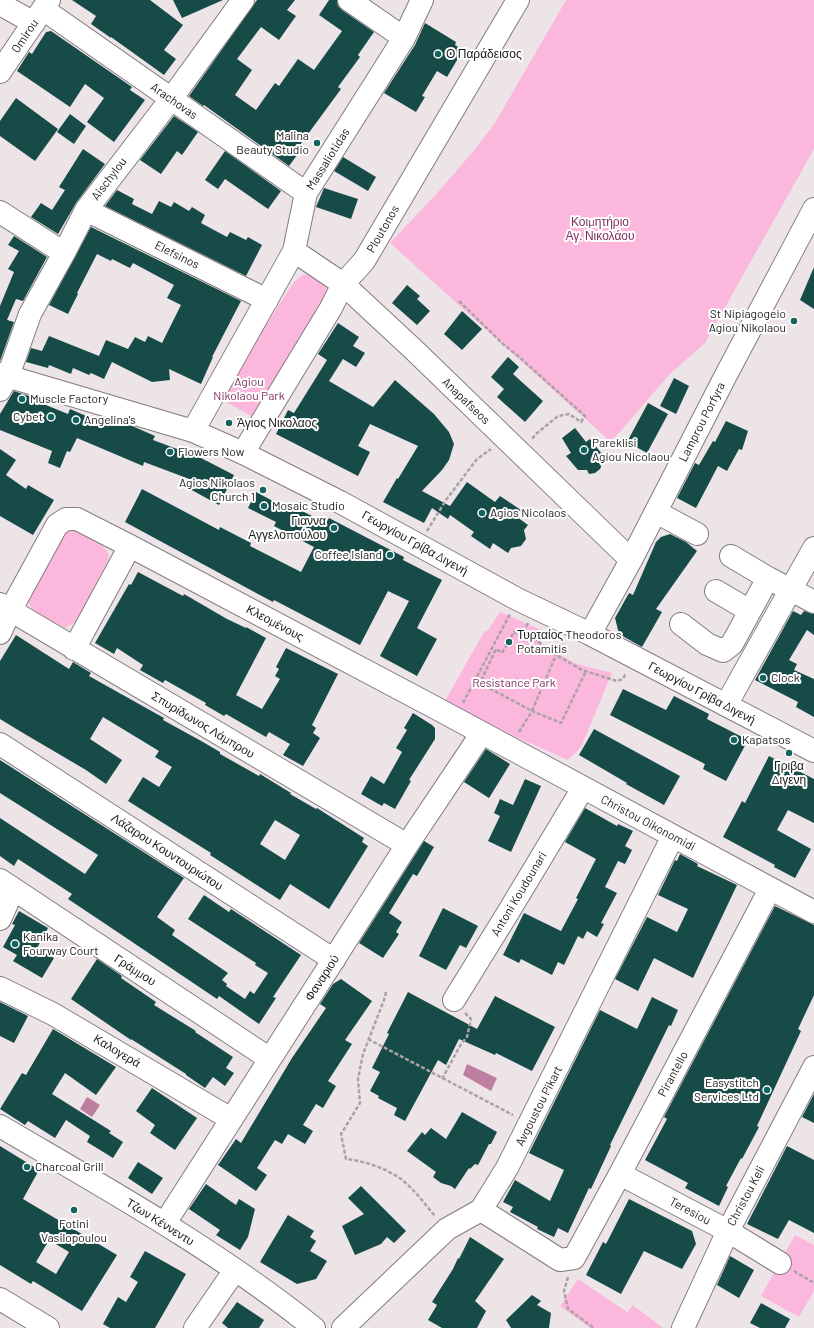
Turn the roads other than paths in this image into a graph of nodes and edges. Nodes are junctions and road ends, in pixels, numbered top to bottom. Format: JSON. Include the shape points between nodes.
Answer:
{"nodes":[{"id":1,"x":243,"y":0,"type":"edge"},
{"id":2,"x":349,"y":0,"type":"edge"},
{"id":3,"x":422,"y":0,"type":"edge"},
{"id":4,"x":518,"y":0,"type":"edge"},
{"id":5,"x":0,"y":4,"type":"edge"},
{"id":6,"x":42,"y":10,"type":"edge"},
{"id":7,"x":404,"y":38,"type":"junction"},
{"id":8,"x":0,"y":72,"type":"edge"},
{"id":9,"x":171,"y":99,"type":"junction"},
{"id":10,"x":306,"y":193,"type":"junction"},
{"id":11,"x":814,"y":209,"type":"edge"},
{"id":12,"x":86,"y":210,"type":"junction"},
{"id":13,"x":0,"y":212,"type":"edge"},
{"id":14,"x":294,"y":251,"type":"junction"},
{"id":15,"x":64,"y":253,"type":"junction"},
{"id":16,"x":343,"y":284,"type":"junction"},
{"id":17,"x":267,"y":300,"type":"junction"},
{"id":18,"x":3,"y":380,"type":"edge"},
{"id":19,"x":193,"y":431,"type":"junction"},
{"id":20,"x":243,"y":453,"type":"junction"},
{"id":21,"x":656,"y":512,"type":"junction"},
{"id":22,"x":697,"y":534,"type":"dead end"},
{"id":23,"x":130,"y":546,"type":"junction"},
{"id":24,"x":814,"y":548,"type":"edge"},
{"id":25,"x":731,"y":556,"type":"dead end"},
{"id":26,"x":631,"y":560,"type":"junction"},
{"id":27,"x":768,"y":578,"type":"junction"},
{"id":28,"x":791,"y":590,"type":"junction"},
{"id":29,"x":716,"y":591,"type":"dead end"},
{"id":30,"x":814,"y":602,"type":"edge"},
{"id":31,"x":5,"y":607,"type":"edge"},
{"id":32,"x":750,"y":611,"type":"junction"},
{"id":33,"x":681,"y":624,"type":"dead end"},
{"id":34,"x":581,"y":630,"type":"junction"},
{"id":35,"x":0,"y":633,"type":"edge"},
{"id":36,"x":74,"y":649,"type":"junction"},
{"id":37,"x":726,"y":705,"type":"junction"},
{"id":38,"x":482,"y":734,"type":"junction"},
{"id":39,"x":0,"y":744,"type":"edge"},
{"id":40,"x":814,"y":751,"type":"edge"},
{"id":41,"x":583,"y":788,"type":"junction"},
{"id":42,"x":673,"y":836,"type":"junction"},
{"id":43,"x":407,"y":846,"type":"junction"},
{"id":44,"x":7,"y":885,"type":"edge"},
{"id":45,"x":770,"y":889,"type":"junction"},
{"id":46,"x":814,"y":912,"type":"edge"},
{"id":47,"x":0,"y":919,"type":"edge"},
{"id":48,"x":334,"y":960,"type":"junction"},
{"id":49,"x":0,"y":988,"type":"edge"},
{"id":50,"x":454,"y":1000,"type":"road end"},
{"id":51,"x":270,"y":1059,"type":"junction"},
{"id":52,"x":814,"y":1067,"type":"edge"},
{"id":53,"x":231,"y":1119,"type":"junction"},
{"id":54,"x":0,"y":1126,"type":"edge"},
{"id":55,"x":620,"y":1174,"type":"junction"},
{"id":56,"x":481,"y":1210,"type":"junction"},
{"id":57,"x":165,"y":1224,"type":"junction"},
{"id":58,"x":728,"y":1231,"type":"junction"},
{"id":59,"x":780,"y":1263,"type":"dead end"},
{"id":60,"x":235,"y":1270,"type":"junction"},
{"id":61,"x":0,"y":1299,"type":"edge"},
{"id":62,"x":25,"y":1322,"type":"edge"},
{"id":63,"x":301,"y":1324,"type":"edge"},
{"id":64,"x":48,"y":1328,"type":"edge"},
{"id":65,"x":195,"y":1328,"type":"edge"},
{"id":66,"x":343,"y":1328,"type":"edge"},
{"id":67,"x":683,"y":1328,"type":"edge"}],
"edges":[{"from":1,"to":9,"type":"street","name":"Aischylou"},
{"from":2,"to":7,"type":"street"},
{"from":3,"to":7,"type":"street","name":"Massaliotidas"},
{"from":4,"to":16,"type":"street","name":"Ploutonos","via":[[364,261]]},
{"from":5,"to":6,"type":"street","name":"Arachovas"},
{"from":6,"to":8,"type":"street","name":"Omirou"},
{"from":6,"to":9,"type":"street","name":"Arachovas"},
{"from":7,"to":10,"type":"street","name":"Massaliotidas"},
{"from":9,"to":10,"type":"street","name":"Arachovas"},
{"from":9,"to":12,"type":"street","name":"Aischylou"},
{"from":10,"to":14,"type":"street","name":"Massaliotidas"},
{"from":11,"to":21,"type":"street","name":"Lamprou Porfyra"},
{"from":12,"to":15,"type":"street","name":"Aischylou"},
{"from":12,"to":17,"type":"street","name":"Elefsinos"},
{"from":13,"to":15,"type":"street"},
{"from":14,"to":16,"type":"street","name":"Anapafseos"},
{"from":14,"to":17,"type":"street","name":"Massaliotidas"},
{"from":15,"to":18,"type":"street","name":"Aischylou","via":[[30,314]]},
{"from":16,"to":20,"type":"street","name":"Ploutonos"},
{"from":16,"to":26,"type":"street","name":"Anapafseos"},
{"from":17,"to":19,"type":"street","name":"Massaliotidas"},
{"from":18,"to":19,"type":"street","name":"Γεωργίου Γρίβα Διγενή"},
{"from":19,"to":20,"type":"street","name":"Γεωργίου Γρίβα Διγενή"},
{"from":20,"to":34,"type":"street","name":"Γεωργίου Γρίβα Διγενή","via":[[340,502],[527,604]]},
{"from":21,"to":22,"type":"street"},
{"from":21,"to":26,"type":"street","name":"Lamprou Porfyra"},
{"from":23,"to":31,"type":"street","name":"Κλεομένους","via":[[77,519],[66,519],[57,525]]},
{"from":23,"to":36,"type":"street"},
{"from":23,"to":38,"type":"street","name":"Κλεομένους"},
{"from":24,"to":28,"type":"street"},
{"from":25,"to":27,"type":"street"},
{"from":26,"to":34,"type":"street","name":"Lamprou Porfyra"},
{"from":27,"to":28,"type":"street"},
{"from":27,"to":32,"type":"street"},
{"from":28,"to":30,"type":"street"},
{"from":28,"to":37,"type":"street"},
{"from":29,"to":32,"type":"street"},
{"from":31,"to":35,"type":"street"},
{"from":31,"to":36,"type":"street","name":"Σπυρίδωνος Λάμπρου"},
{"from":32,"to":33,"type":"street","via":[[732,644],[723,651],[707,644]]},
{"from":34,"to":37,"type":"street","name":"Γεωργίου Γρίβα Διγενή"},
{"from":36,"to":43,"type":"street","name":"Σπυρίδωνος Λάμπρου"},
{"from":37,"to":40,"type":"street","name":"Γεωργίου Γρίβα Διγενή"},
{"from":38,"to":41,"type":"street","name":"Christou Oikonomidi"},
{"from":38,"to":43,"type":"street","name":"Φαναριού"},
{"from":39,"to":48,"type":"street","name":"Λάζαρου Κουντουριώτου"},
{"from":41,"to":42,"type":"street","name":"Christou Oikonomidi"},
{"from":41,"to":50,"type":"street","name":"Antoni Koudounari"},
{"from":42,"to":45,"type":"street","name":"Christou Oikonomidi"},
{"from":42,"to":56,"type":"street","name":"Avgoustou Pikart","via":[[507,1168]]},
{"from":43,"to":48,"type":"street","name":"Φαναριού"},
{"from":44,"to":47,"type":"street"},
{"from":44,"to":51,"type":"street","name":"Γράμμου"},
{"from":45,"to":46,"type":"street","name":"Christou Oikonomidi"},
{"from":45,"to":55,"type":"street","name":"Pirantello"},
{"from":48,"to":51,"type":"street","name":"Φαναριού"},
{"from":49,"to":53,"type":"street","name":"Καλογερά","via":[[53,1014]]},
{"from":51,"to":53,"type":"street","name":"Φαναριού"},
{"from":52,"to":58,"type":"street","name":"Christou Keli"},
{"from":53,"to":57,"type":"street","name":"Φαναριού"},
{"from":54,"to":57,"type":"street","name":"Τζων Κέννεντυ"},
{"from":55,"to":56,"type":"street","name":"Pirantello","via":[[574,1258],[560,1260]]},
{"from":55,"to":58,"type":"street","name":"Teresiou"},
{"from":56,"to":66,"type":"street","name":"Avgoustou Pikart","via":[[447,1229]]},
{"from":57,"to":60,"type":"street","name":"Τζων Κέννεντυ"},
{"from":58,"to":59,"type":"street","name":"Teresiou"},
{"from":58,"to":67,"type":"street","name":"Christou Keli"},
{"from":60,"to":63,"type":"street","name":"Τζων Κέννεντυ"},
{"from":60,"to":65,"type":"street"},
{"from":61,"to":62,"type":"street"},
{"from":62,"to":64,"type":"street"}]}
